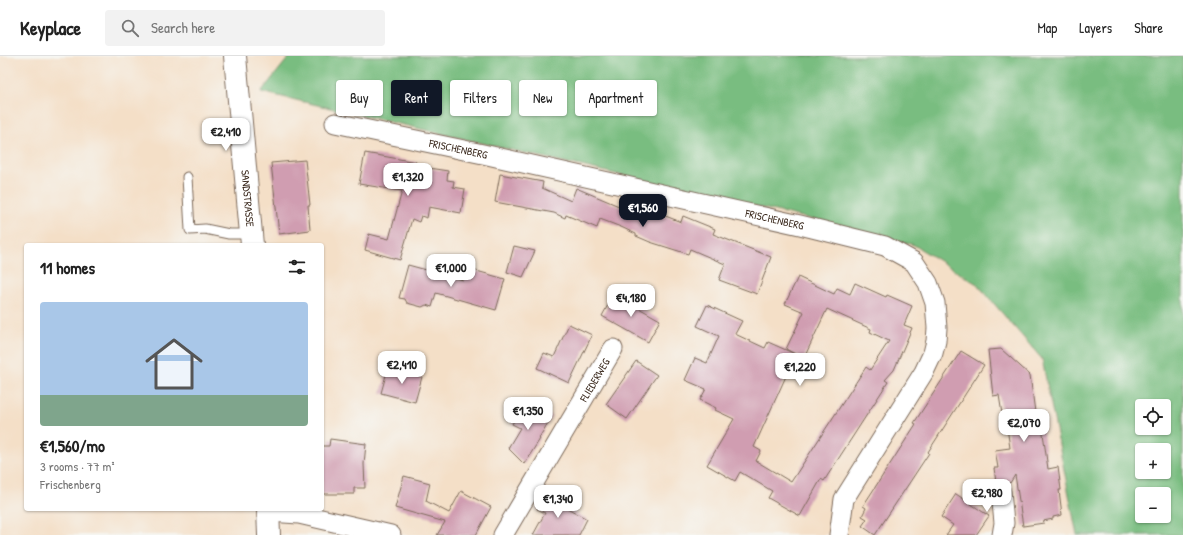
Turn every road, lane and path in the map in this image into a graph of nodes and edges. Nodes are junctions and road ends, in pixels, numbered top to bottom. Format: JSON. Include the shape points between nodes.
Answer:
{"nodes":[{"id":1,"x":235,"y":56,"type":"edge"},
{"id":2,"x":334,"y":123,"type":"dead end"},
{"id":3,"x":187,"y":177,"type":"dead end"},
{"id":4,"x":251,"y":239,"type":"edge"},
{"id":5,"x":613,"y":349,"type":"dead end"},
{"id":6,"x":1001,"y":492,"type":"dead end"},
{"id":7,"x":269,"y":511,"type":"edge"},
{"id":8,"x":269,"y":535,"type":"edge"},
{"id":9,"x":391,"y":535,"type":"edge"},
{"id":10,"x":503,"y":535,"type":"edge"},
{"id":11,"x":839,"y":535,"type":"edge"},
{"id":12,"x":1002,"y":535,"type":"edge"}],
"edges":[{"from":1,"to":4,"type":"street","name":"SANDSTRASSE"},
{"from":2,"to":11,"type":"street","name":"FRISCHENBERG","via":[[823,231],[885,246],[914,262],[928,283],[935,303],[937,328],[933,354],[844,499]]},
{"from":3,"to":4,"type":"lane","via":[[190,230],[205,228]]},
{"from":5,"to":10,"type":"street","name":"FLIEDERWEG"},
{"from":6,"to":12,"type":"street","via":[[1004,524]]},
{"from":7,"to":8,"type":"street"},
{"from":7,"to":9,"type":"street","via":[[298,514]]}]}
